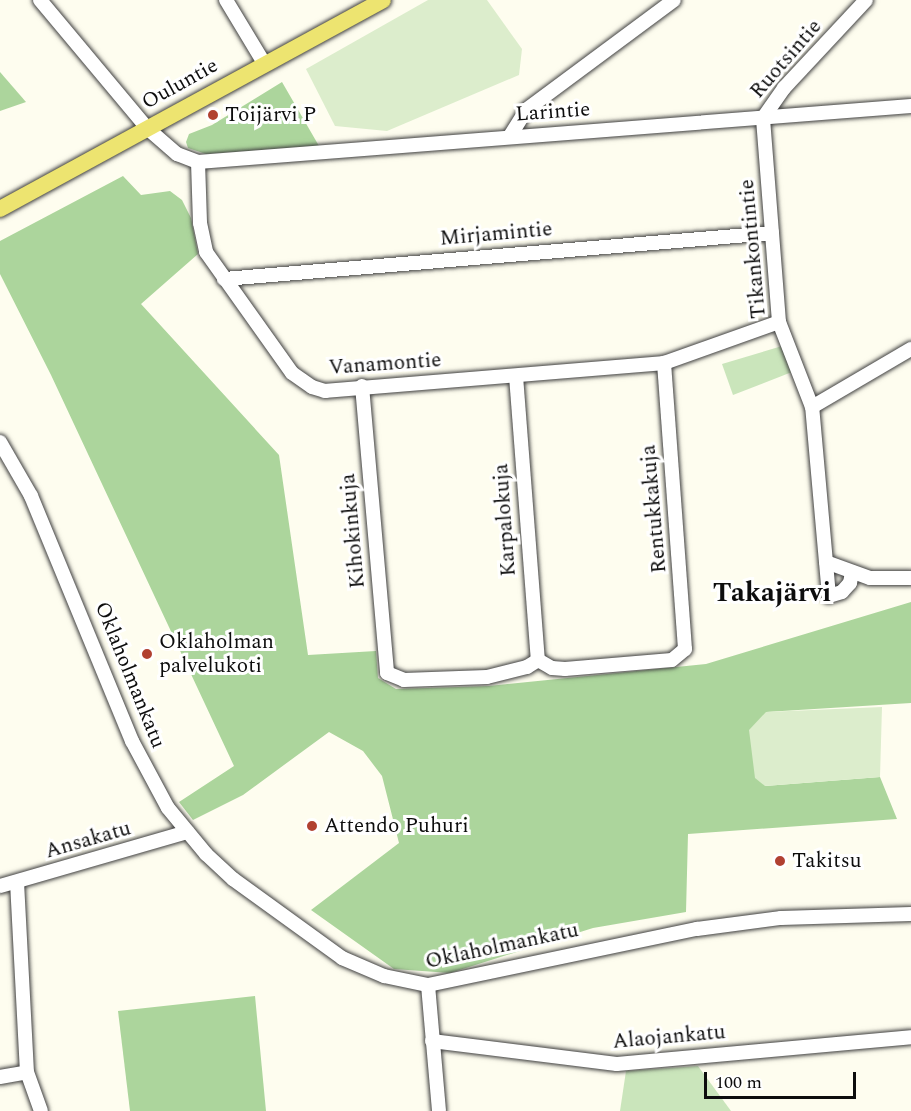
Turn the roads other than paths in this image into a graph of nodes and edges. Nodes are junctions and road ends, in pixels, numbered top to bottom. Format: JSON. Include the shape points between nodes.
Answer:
{"nodes":[{"id":1,"x":40,"y":0,"type":"edge"},
{"id":2,"x":226,"y":0,"type":"edge"},
{"id":3,"x":383,"y":0,"type":"edge"},
{"id":4,"x":674,"y":0,"type":"edge"},
{"id":5,"x":866,"y":0,"type":"edge"},
{"id":6,"x":264,"y":63,"type":"junction"},
{"id":7,"x":911,"y":106,"type":"edge"},
{"id":8,"x":763,"y":118,"type":"junction"},
{"id":9,"x":147,"y":128,"type":"junction"},
{"id":10,"x":510,"y":136,"type":"junction"},
{"id":11,"x":198,"y":162,"type":"junction"},
{"id":12,"x":0,"y":209,"type":"edge"},
{"id":13,"x":772,"y":233,"type":"junction"},
{"id":14,"x":224,"y":279,"type":"junction"},
{"id":15,"x":779,"y":322,"type":"junction"},
{"id":16,"x":911,"y":349,"type":"edge"},
{"id":17,"x":664,"y":363,"type":"junction"},
{"id":18,"x":516,"y":376,"type":"junction"},
{"id":19,"x":362,"y":386,"type":"junction"},
{"id":20,"x":812,"y":407,"type":"junction"},
{"id":21,"x":0,"y":442,"type":"edge"},
{"id":22,"x":5,"y":459,"type":"edge"},
{"id":23,"x":826,"y":562,"type":"junction"},
{"id":24,"x":852,"y":572,"type":"junction"},
{"id":25,"x":911,"y":578,"type":"edge"},
{"id":26,"x":538,"y":660,"type":"junction"},
{"id":27,"x":187,"y":832,"type":"junction"},
{"id":28,"x":17,"y":882,"type":"junction"},
{"id":29,"x":0,"y":886,"type":"edge"},
{"id":30,"x":911,"y":914,"type":"edge"},
{"id":31,"x":428,"y":985,"type":"junction"},
{"id":32,"x":911,"y":1037,"type":"edge"},
{"id":33,"x":432,"y":1041,"type":"junction"},
{"id":34,"x":27,"y":1072,"type":"junction"},
{"id":35,"x":0,"y":1077,"type":"edge"},
{"id":36,"x":41,"y":1111,"type":"edge"},
{"id":37,"x":439,"y":1111,"type":"edge"}],
"edges":[{"from":1,"to":9,"type":"street"},
{"from":2,"to":6,"type":"street"},
{"from":3,"to":6,"type":"main road","name":"Ouluntie"},
{"from":4,"to":10,"type":"street","via":[[526,110]]},
{"from":5,"to":8,"type":"street","name":"Ruotsintie","via":[[784,88]]},
{"from":6,"to":9,"type":"main road","name":"Ouluntie"},
{"from":7,"to":8,"type":"street","name":"Larintie"},
{"from":8,"to":10,"type":"street","name":"Larintie"},
{"from":8,"to":13,"type":"street","name":"Tikankontintie"},
{"from":9,"to":11,"type":"street","via":[[177,154]]},
{"from":9,"to":12,"type":"main road","name":"Ouluntie"},
{"from":10,"to":11,"type":"street","name":"Larintie"},
{"from":11,"to":14,"type":"street","name":"Vanamontie","via":[[202,234],[206,252]]},
{"from":13,"to":14,"type":"street","name":"Mirjamintie"},
{"from":13,"to":15,"type":"street","name":"Tikankontintie"},
{"from":14,"to":19,"type":"street","name":"Vanamontie","via":[[301,382],[325,391]]},
{"from":15,"to":17,"type":"street","name":"Vanamontie"},
{"from":15,"to":20,"type":"street","name":"Tikankontintie"},
{"from":16,"to":20,"type":"street"},
{"from":17,"to":18,"type":"street","name":"Vanamontie"},
{"from":17,"to":26,"type":"street","name":"Rentukkakuja","via":[[686,642],[683,652],[672,660],[565,669],[552,668]]},
{"from":18,"to":19,"type":"street","name":"Vanamontie"},
{"from":18,"to":26,"type":"street","name":"Karpalokuja"},
{"from":19,"to":26,"type":"street","name":"Kihokinkuja","via":[[387,673],[404,680],[487,678],[528,667]]},
{"from":20,"to":23,"type":"street","name":"Tikankontintie"},
{"from":21,"to":22,"type":"street","name":"Oklaholmankatu"},
{"from":22,"to":27,"type":"street","name":"Oklaholmankatu","via":[[67,577],[132,741],[158,792]]},
{"from":23,"to":24,"type":"street"},
{"from":23,"to":24,"type":"street","name":"Tikankontintie","via":[[829,596],[842,592],[850,583]]},
{"from":24,"to":25,"type":"street","via":[[870,578]]},
{"from":27,"to":28,"type":"street","name":"Ansakatu"},
{"from":27,"to":31,"type":"street","name":"Oklaholmankatu","via":[[247,891],[333,952],[374,972]]},
{"from":28,"to":29,"type":"street","name":"Ansakatu"},
{"from":28,"to":34,"type":"street"},
{"from":30,"to":31,"type":"street","name":"Oklaholmankatu","via":[[781,918],[697,929]]},
{"from":31,"to":33,"type":"street"},
{"from":32,"to":33,"type":"street","name":"Alaojankatu","via":[[617,1064]]},
{"from":33,"to":37,"type":"street"},
{"from":34,"to":35,"type":"street"},
{"from":34,"to":36,"type":"street"}]}
